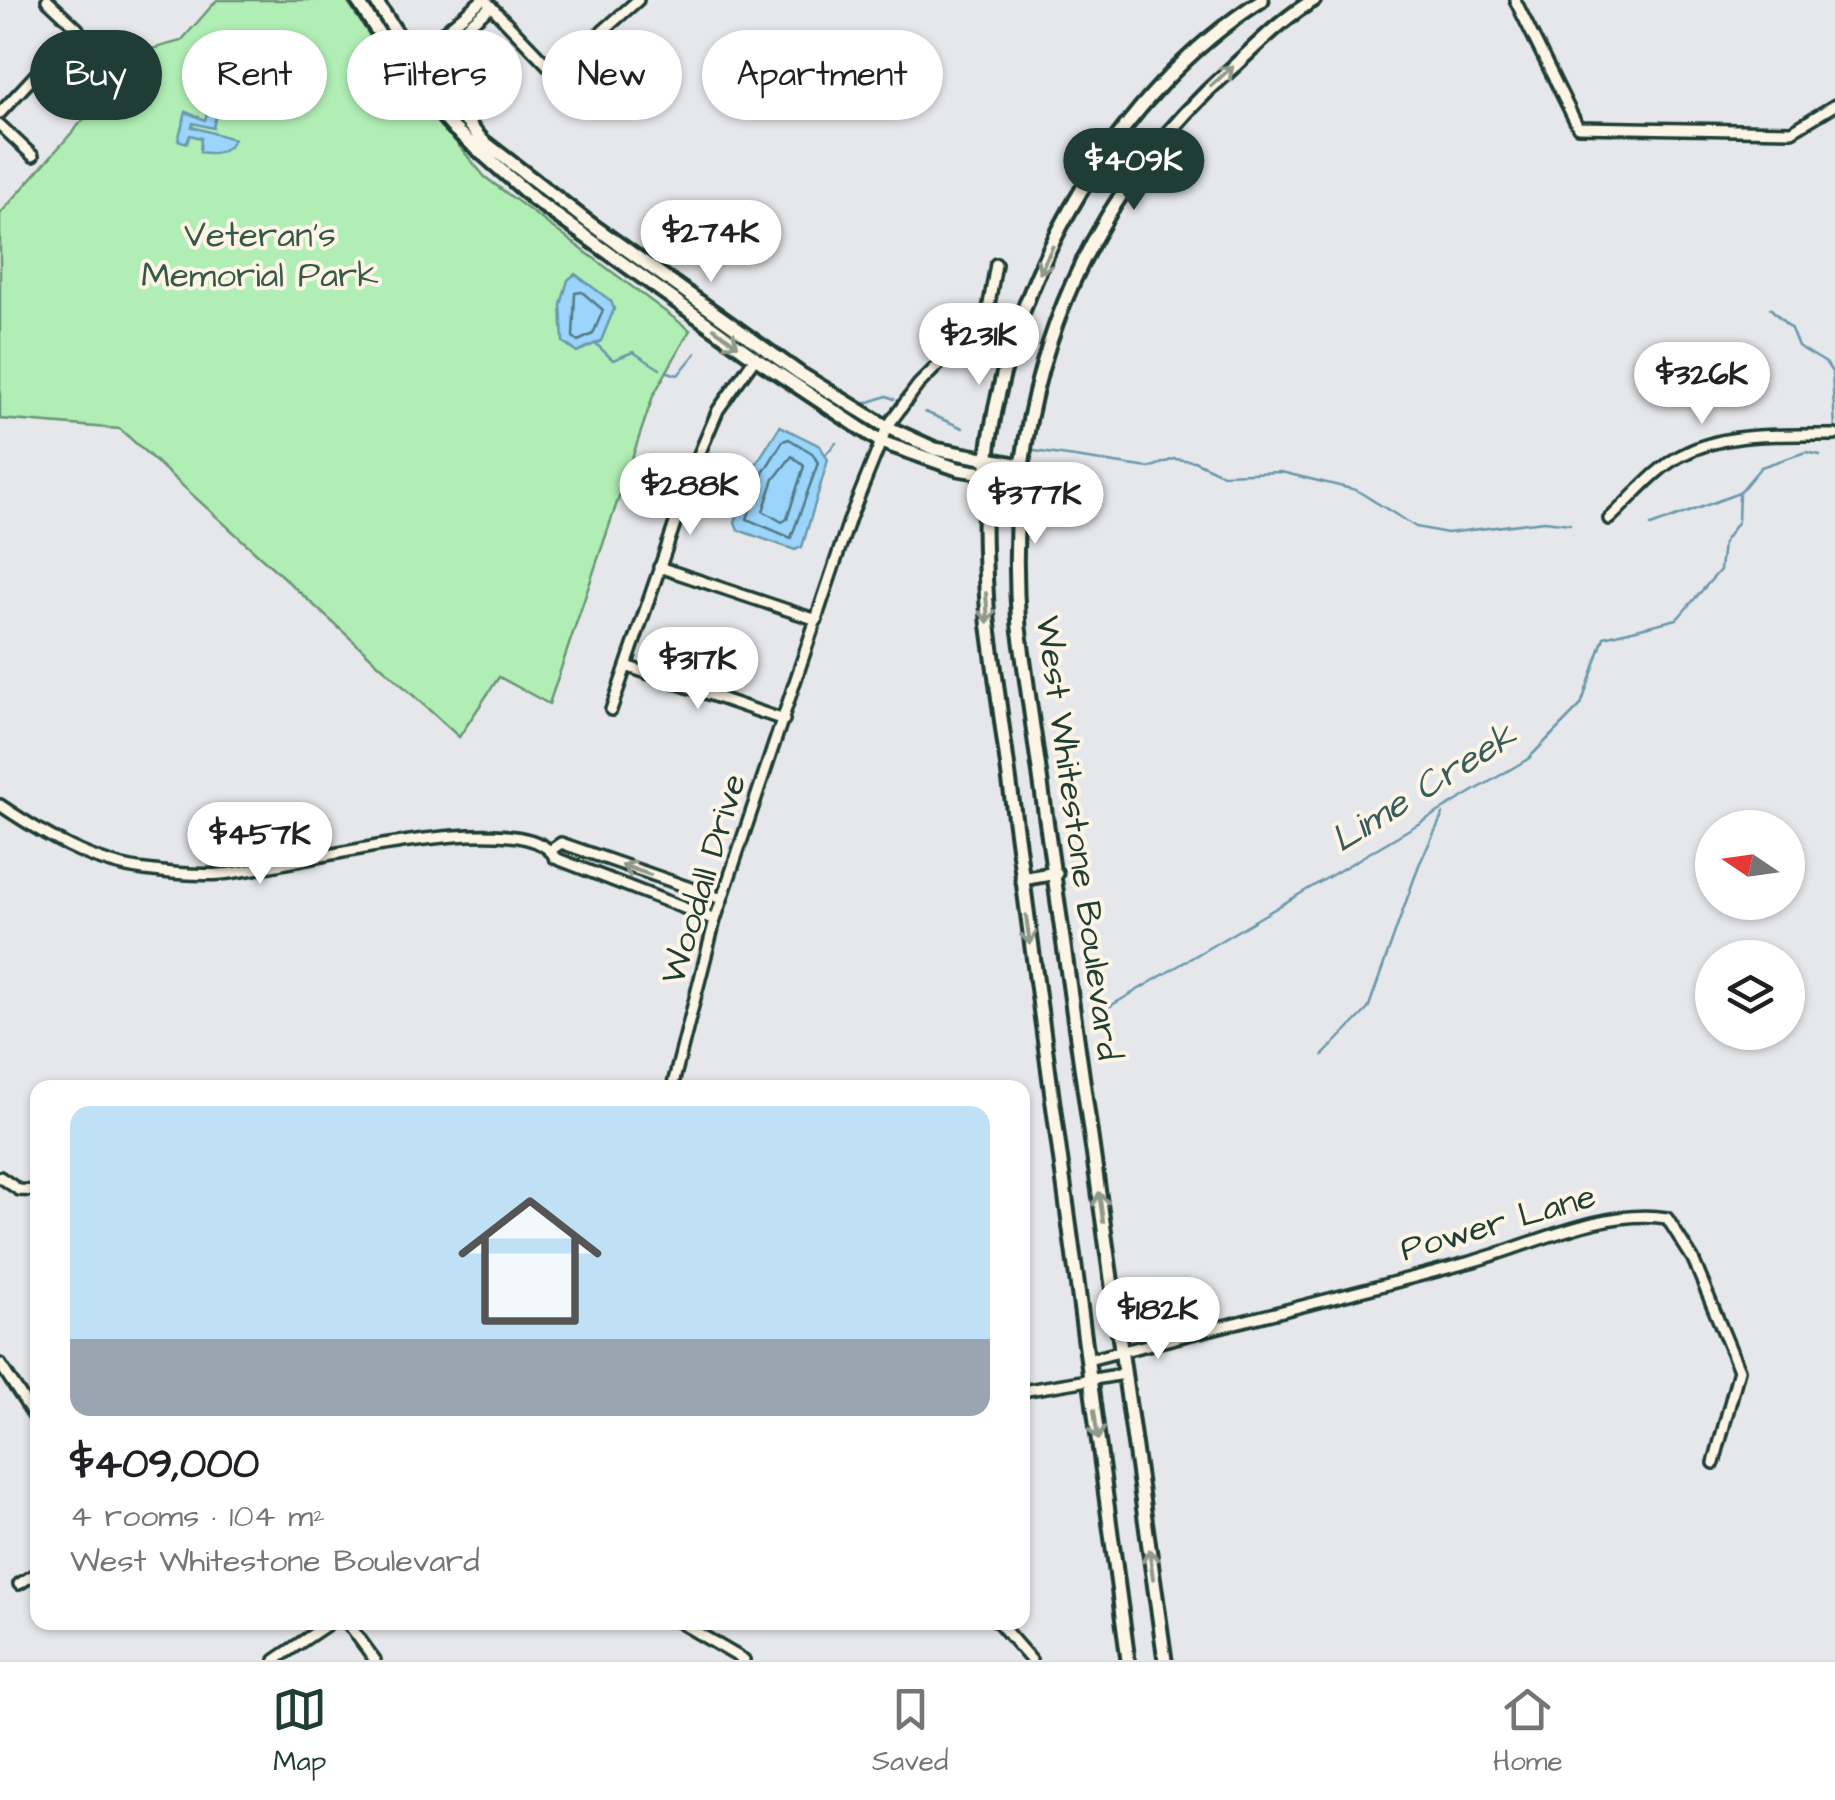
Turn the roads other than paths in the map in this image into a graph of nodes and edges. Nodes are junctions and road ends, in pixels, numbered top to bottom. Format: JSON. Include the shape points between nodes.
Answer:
{"nodes":[{"id":1,"x":47,"y":0,"type":"edge"},
{"id":2,"x":357,"y":0,"type":"edge"},
{"id":3,"x":374,"y":0,"type":"edge"},
{"id":4,"x":638,"y":0,"type":"edge"},
{"id":5,"x":1262,"y":0,"type":"edge"},
{"id":6,"x":1314,"y":0,"type":"edge"},
{"id":7,"x":1516,"y":0,"type":"edge"},
{"id":8,"x":486,"y":2,"type":"edge"},
{"id":9,"x":377,"y":30,"type":"edge"},
{"id":10,"x":394,"y":30,"type":"edge"},
{"id":11,"x":453,"y":30,"type":"edge"},
{"id":12,"x":1835,"y":105,"type":"edge"},
{"id":13,"x":0,"y":113,"type":"edge"},
{"id":14,"x":446,"y":120,"type":"edge"},
{"id":15,"x":465,"y":120,"type":"edge"},
{"id":16,"x":0,"y":125,"type":"edge"},
{"id":17,"x":33,"y":156,"type":"dead end"},
{"id":18,"x":996,"y":264,"type":"dead end"},
{"id":19,"x":754,"y":358,"type":"junction"},
{"id":20,"x":886,"y":427,"type":"junction"},
{"id":21,"x":1835,"y":435,"type":"edge"},
{"id":22,"x":881,"y":442,"type":"junction"},
{"id":23,"x":988,"y":460,"type":"junction"},
{"id":24,"x":1019,"y":472,"type":"junction"},
{"id":25,"x":986,"y":475,"type":"junction"},
{"id":26,"x":1610,"y":519,"type":"dead end"},
{"id":27,"x":659,"y":567,"type":"junction"},
{"id":28,"x":817,"y":620,"type":"junction"},
{"id":29,"x":626,"y":666,"type":"junction"},
{"id":30,"x":610,"y":710,"type":"dead end"},
{"id":31,"x":784,"y":720,"type":"junction"},
{"id":32,"x":0,"y":805,"type":"edge"},
{"id":33,"x":551,"y":850,"type":"junction"},
{"id":34,"x":1056,"y":873,"type":"junction"},
{"id":35,"x":1022,"y":879,"type":"junction"},
{"id":36,"x":722,"y":900,"type":"junction"},
{"id":37,"x":716,"y":920,"type":"junction"},
{"id":38,"x":674,"y":1080,"type":"edge"},
{"id":39,"x":0,"y":1176,"type":"edge"},
{"id":40,"x":30,"y":1191,"type":"edge"},
{"id":41,"x":1120,"y":1352,"type":"junction"},
{"id":42,"x":1087,"y":1360,"type":"junction"},
{"id":43,"x":0,"y":1364,"type":"edge"},
{"id":44,"x":1124,"y":1374,"type":"junction"},
{"id":45,"x":1090,"y":1378,"type":"junction"},
{"id":46,"x":1030,"y":1389,"type":"edge"},
{"id":47,"x":30,"y":1410,"type":"edge"},
{"id":48,"x":1714,"y":1463,"type":"dead end"},
{"id":49,"x":30,"y":1577,"type":"edge"},
{"id":50,"x":19,"y":1584,"type":"dead end"},
{"id":51,"x":318,"y":1630,"type":"edge"},
{"id":52,"x":352,"y":1630,"type":"edge"},
{"id":53,"x":693,"y":1630,"type":"edge"},
{"id":54,"x":1005,"y":1630,"type":"edge"},
{"id":55,"x":275,"y":1660,"type":"edge"},
{"id":56,"x":375,"y":1660,"type":"edge"},
{"id":57,"x":744,"y":1660,"type":"edge"},
{"id":58,"x":1030,"y":1660,"type":"edge"},
{"id":59,"x":1128,"y":1660,"type":"edge"},
{"id":60,"x":1165,"y":1660,"type":"edge"}],
"edges":[{"from":1,"to":13,"type":"street","via":[[78,29]]},
{"from":2,"to":9,"type":"main road"},
{"from":3,"to":10,"type":"main road"},
{"from":4,"to":8,"type":"street","via":[[554,73]]},
{"from":5,"to":23,"type":"main road","name":"West Whitestone Boulevard","one_way":true,"via":[[1207,40],[1158,89],[1070,212],[1018,326]]},
{"from":24,"to":6,"type":"main road","name":"West Whitestone Boulevard","one_way":true,"via":[[1054,325],[1114,205],[1208,88]]},
{"from":7,"to":12,"type":"street","via":[[1578,127],[1792,132]]},
{"from":8,"to":11,"type":"street"},
{"from":14,"to":19,"type":"main road","one_way":true,"via":[[505,177]]},
{"from":15,"to":20,"type":"main road","via":[[518,170],[799,374]]},
{"from":16,"to":17,"type":"street"},
{"from":18,"to":20,"type":"street","name":"Woodall Drive","via":[[986,316]]},
{"from":19,"to":22,"type":"main road"},
{"from":19,"to":27,"type":"street","via":[[718,410]]},
{"from":20,"to":22,"type":"street","name":"Woodall Drive"},
{"from":20,"to":23,"type":"main road","via":[[935,449]]},
{"from":21,"to":26,"type":"street","via":[[1718,441],[1678,456]]},
{"from":22,"to":25,"type":"main road"},
{"from":22,"to":28,"type":"street","name":"Woodall Drive"},
{"from":23,"to":24,"type":"main road"},
{"from":23,"to":25,"type":"main road","name":"West Whitestone Boulevard"},
{"from":24,"to":25,"type":"main road"},
{"from":24,"to":34,"type":"main road","name":"West Whitestone Boulevard","via":[[1018,628]]},
{"from":25,"to":35,"type":"main road","name":"West Whitestone Boulevard","one_way":true,"via":[[988,621]]},
{"from":27,"to":28,"type":"street"},
{"from":27,"to":29,"type":"street"},
{"from":28,"to":31,"type":"street","name":"Woodall Drive"},
{"from":29,"to":30,"type":"street"},
{"from":29,"to":31,"type":"street"},
{"from":31,"to":36,"type":"street","name":"Woodall Drive"},
{"from":32,"to":33,"type":"street","via":[[52,840],[142,870],[222,874],[438,836],[478,835]]},
{"from":36,"to":33,"type":"street","one_way":true,"via":[[560,843]]},
{"from":33,"to":37,"type":"street","via":[[555,858]]},
{"from":34,"to":35,"type":"main road"},
{"from":41,"to":34,"type":"main road","name":"West Whitestone Boulevard","one_way":true},
{"from":35,"to":42,"type":"main road","name":"West Whitestone Boulevard","one_way":true},
{"from":36,"to":37,"type":"street","name":"Woodall Drive"},
{"from":37,"to":38,"type":"street","name":"Woodall Drive"},
{"from":39,"to":40,"type":"street"},
{"from":41,"to":42,"type":"street","name":"Power Lane"},
{"from":41,"to":44,"type":"main road","name":"West Whitestone Boulevard"},
{"from":41,"to":48,"type":"street","name":"Power Lane","via":[[1613,1219],[1667,1218],[1693,1259],[1739,1370]]},
{"from":42,"to":45,"type":"main road","name":"West Whitestone Boulevard"},
{"from":43,"to":47,"type":"street"},
{"from":44,"to":45,"type":"street"},
{"from":60,"to":44,"type":"main road","name":"West Whitestone Boulevard","one_way":true},
{"from":45,"to":46,"type":"street"},
{"from":45,"to":59,"type":"main road","name":"West Whitestone Boulevard","one_way":true},
{"from":49,"to":50,"type":"street"},
{"from":51,"to":55,"type":"street"},
{"from":52,"to":56,"type":"street"},
{"from":53,"to":57,"type":"street"},
{"from":54,"to":58,"type":"street"}]}
